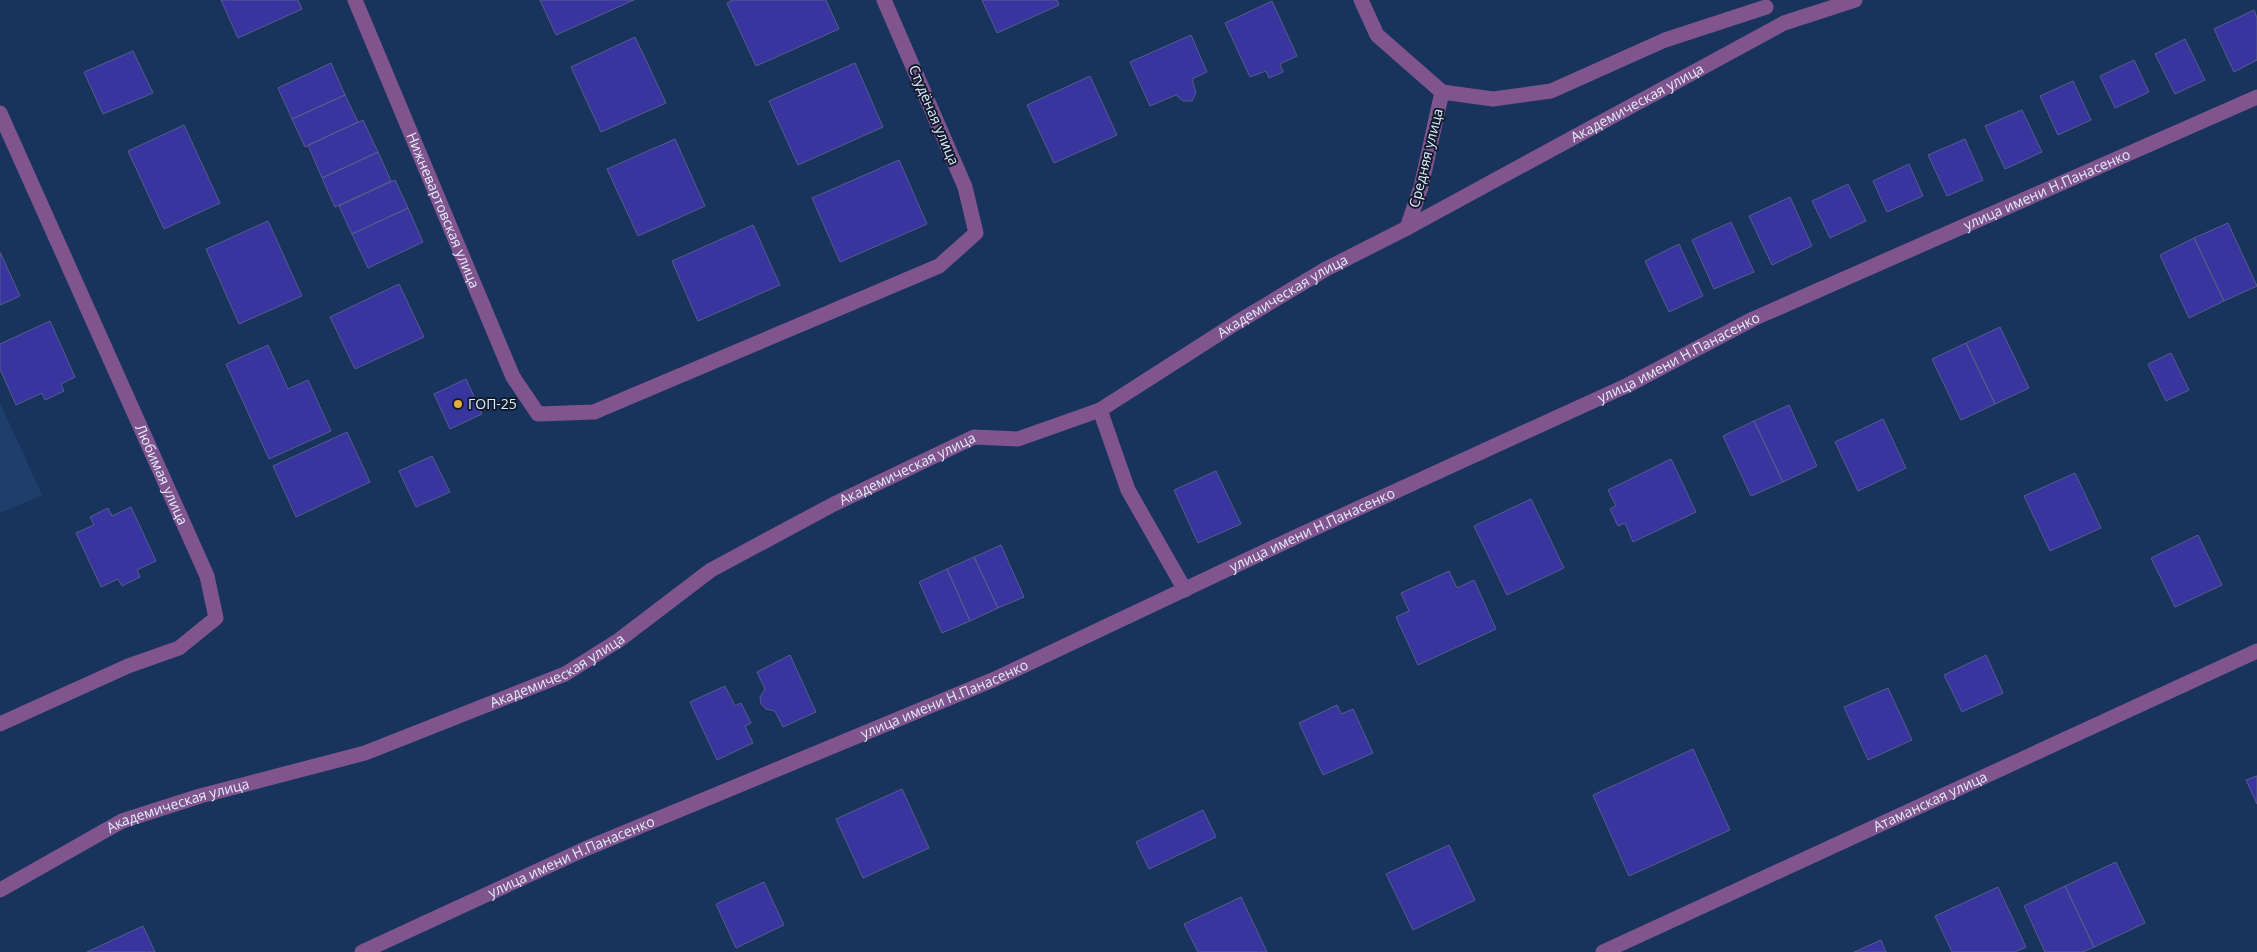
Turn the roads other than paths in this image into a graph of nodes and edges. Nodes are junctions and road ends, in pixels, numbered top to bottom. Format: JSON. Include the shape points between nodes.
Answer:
{"nodes":[{"id":1,"x":356,"y":0,"type":"edge"},
{"id":2,"x":884,"y":0,"type":"edge"},
{"id":3,"x":1361,"y":0,"type":"edge"},
{"id":4,"x":1855,"y":0,"type":"edge"},
{"id":5,"x":1766,"y":3,"type":"edge"},
{"id":6,"x":1784,"y":23,"type":"junction"},
{"id":7,"x":1442,"y":92,"type":"junction"},
{"id":8,"x":2257,"y":97,"type":"edge"},
{"id":9,"x":0,"y":113,"type":"edge"},
{"id":10,"x":1407,"y":228,"type":"junction"},
{"id":11,"x":976,"y":233,"type":"joint"},
{"id":12,"x":1100,"y":410,"type":"junction"},
{"id":13,"x":1185,"y":590,"type":"junction"},
{"id":14,"x":2257,"y":651,"type":"edge"},
{"id":15,"x":0,"y":724,"type":"edge"},
{"id":16,"x":0,"y":890,"type":"edge"},
{"id":17,"x":362,"y":952,"type":"edge"},
{"id":18,"x":1603,"y":952,"type":"edge"}],
"edges":[{"from":1,"to":11,"type":"street","name":"Нижневартовская улица","via":[[513,377],[538,414],[594,412],[939,266]]},
{"from":2,"to":11,"type":"street","name":"Студёная улица","via":[[965,187]]},
{"from":3,"to":7,"type":"street","name":"Средняя улица","via":[[1377,35]]},
{"from":4,"to":6,"type":"street","name":"Академическая улица"},
{"from":5,"to":6,"type":"street"},
{"from":5,"to":7,"type":"street","via":[[1665,40],[1551,91],[1493,98]]},
{"from":6,"to":10,"type":"street","name":"Академическая улица"},
{"from":7,"to":10,"type":"street","name":"Средняя улица","via":[[1421,187]]},
{"from":8,"to":13,"type":"street","name":"улица имени Н.Панасенко","via":[[1753,319],[1628,385]]},
{"from":9,"to":15,"type":"street","name":"Любимая улица","via":[[207,576],[216,618],[179,648],[128,666]]},
{"from":10,"to":12,"type":"street","name":"Академическая улица","via":[[1318,274]]},
{"from":12,"to":13,"type":"street","via":[[1128,490]]},
{"from":12,"to":16,"type":"street","name":"Академическая улица","via":[[1018,439],[974,437],[834,504],[712,570],[619,640],[565,674],[365,753],[200,796],[122,821]]},
{"from":13,"to":17,"type":"street","name":"улица имени Н.Панасенко","via":[[994,680],[585,849]]},
{"from":14,"to":18,"type":"street","name":"Атаманская улица"}]}
